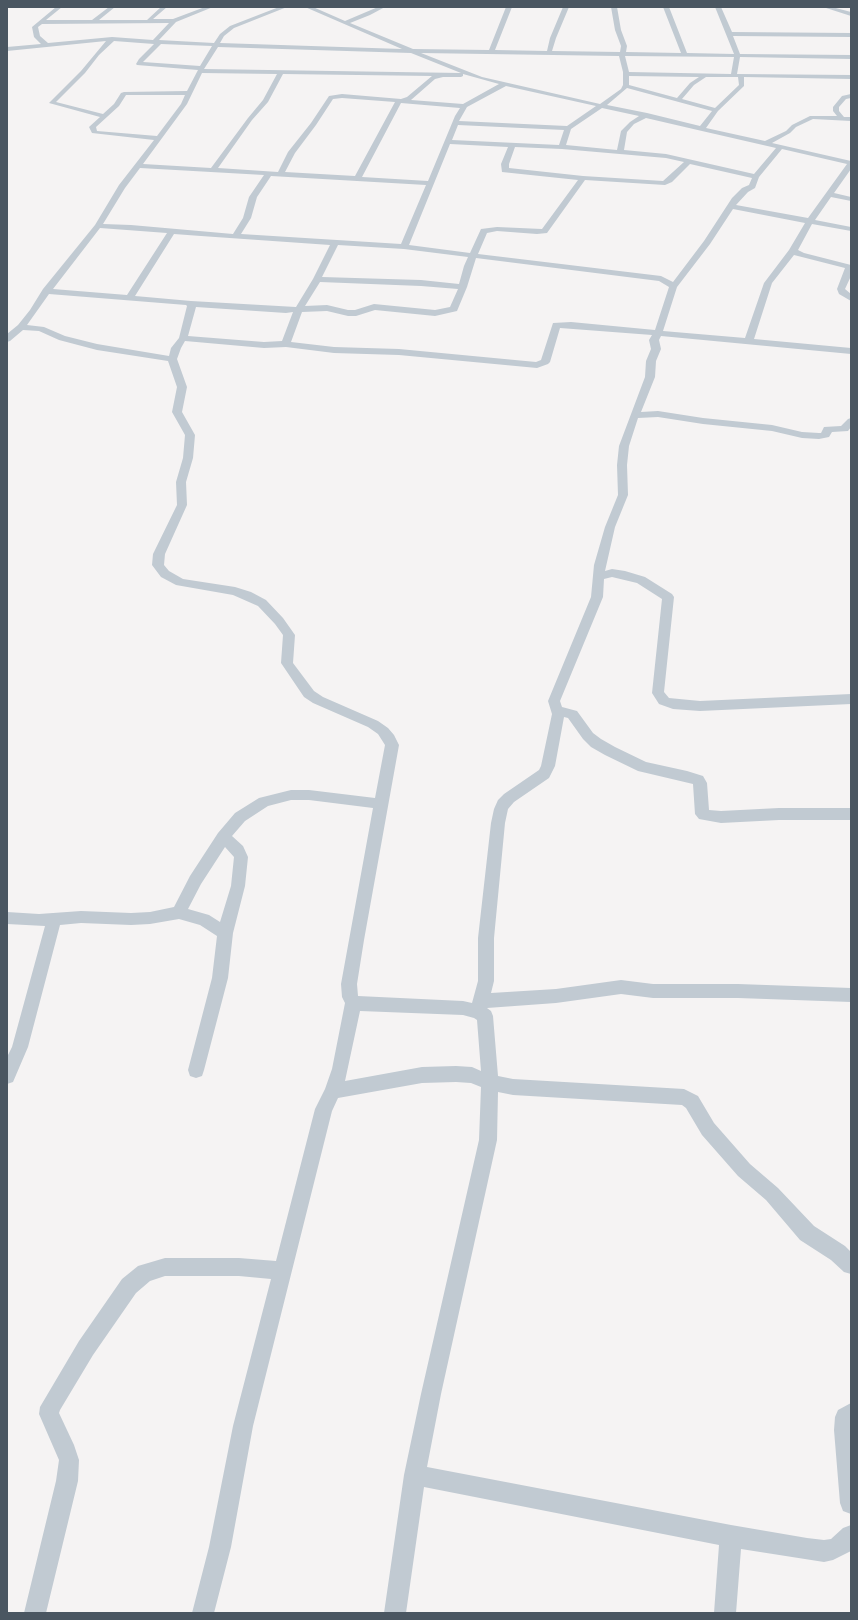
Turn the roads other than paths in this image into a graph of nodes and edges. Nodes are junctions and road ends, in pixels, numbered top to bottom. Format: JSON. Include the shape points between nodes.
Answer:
{"nodes":[{"id":1,"x":59,"y":7,"type":"edge"},
{"id":2,"x":112,"y":7,"type":"edge"},
{"id":3,"x":164,"y":7,"type":"edge"},
{"id":4,"x":210,"y":7,"type":"edge"},
{"id":5,"x":284,"y":7,"type":"edge"},
{"id":6,"x":308,"y":7,"type":"edge"},
{"id":7,"x":382,"y":7,"type":"edge"},
{"id":8,"x":510,"y":7,"type":"edge"},
{"id":9,"x":566,"y":7,"type":"edge"},
{"id":10,"x":614,"y":7,"type":"edge"},
{"id":11,"x":666,"y":7,"type":"edge"},
{"id":12,"x":718,"y":7,"type":"edge"},
{"id":13,"x":826,"y":7,"type":"edge"},
{"id":14,"x":851,"y":14,"type":"edge"},
{"id":15,"x":149,"y":20,"type":"junction"},
{"id":16,"x":174,"y":21,"type":"junction"},
{"id":17,"x":40,"y":22,"type":"junction"},
{"id":18,"x":93,"y":22,"type":"junction"},
{"id":19,"x":345,"y":23,"type":"junction"},
{"id":20,"x":730,"y":34,"type":"junction"},
{"id":21,"x":851,"y":35,"type":"edge"},
{"id":22,"x":112,"y":40,"type":"junction"},
{"id":23,"x":157,"y":42,"type":"junction"},
{"id":24,"x":46,"y":45,"type":"junction"},
{"id":25,"x":217,"y":45,"type":"junction"},
{"id":26,"x":551,"y":46,"type":"junction"},
{"id":27,"x":7,"y":49,"type":"edge"},
{"id":28,"x":411,"y":51,"type":"junction"},
{"id":29,"x":476,"y":52,"type":"junction"},
{"id":30,"x":491,"y":52,"type":"junction"},
{"id":31,"x":550,"y":53,"type":"junction"},
{"id":32,"x":574,"y":53,"type":"junction"},
{"id":33,"x":624,"y":53,"type":"junction"},
{"id":34,"x":684,"y":54,"type":"junction"},
{"id":35,"x":737,"y":54,"type":"junction"},
{"id":36,"x":794,"y":56,"type":"junction"},
{"id":37,"x":851,"y":57,"type":"edge"},
{"id":38,"x":468,"y":58,"type":"dead end"},
{"id":39,"x":799,"y":62,"type":"dead end"},
{"id":40,"x":804,"y":68,"type":"dead end"},
{"id":41,"x":202,"y":70,"type":"junction"},
{"id":42,"x":281,"y":72,"type":"junction"},
{"id":43,"x":447,"y":74,"type":"junction"},
{"id":44,"x":626,"y":74,"type":"junction"},
{"id":45,"x":471,"y":75,"type":"junction"},
{"id":46,"x":690,"y":76,"type":"junction"},
{"id":47,"x":704,"y":76,"type":"junction"},
{"id":48,"x":738,"y":76,"type":"junction"},
{"id":49,"x":810,"y":77,"type":"junction"},
{"id":50,"x":851,"y":77,"type":"edge"},
{"id":51,"x":667,"y":82,"type":"dead end"},
{"id":52,"x":504,"y":84,"type":"junction"},
{"id":53,"x":651,"y":85,"type":"dead end"},
{"id":54,"x":626,"y":86,"type":"junction"},
{"id":55,"x":635,"y":89,"type":"junction"},
{"id":56,"x":621,"y":92,"type":"junction"},
{"id":57,"x":190,"y":93,"type":"junction"},
{"id":58,"x":851,"y":96,"type":"edge"},
{"id":59,"x":679,"y":99,"type":"junction"},
{"id":60,"x":400,"y":100,"type":"junction"},
{"id":61,"x":464,"y":106,"type":"junction"},
{"id":62,"x":603,"y":106,"type":"junction"},
{"id":63,"x":716,"y":110,"type":"junction"},
{"id":64,"x":647,"y":115,"type":"junction"},
{"id":65,"x":104,"y":116,"type":"junction"},
{"id":66,"x":839,"y":119,"type":"junction"},
{"id":67,"x":851,"y":119,"type":"edge"},
{"id":68,"x":456,"y":123,"type":"junction"},
{"id":69,"x":568,"y":128,"type":"junction"},
{"id":70,"x":702,"y":128,"type":"junction"},
{"id":71,"x":159,"y":138,"type":"junction"},
{"id":72,"x":449,"y":142,"type":"junction"},
{"id":73,"x":767,"y":143,"type":"junction"},
{"id":74,"x":512,"y":146,"type":"junction"},
{"id":75,"x":781,"y":146,"type":"junction"},
{"id":76,"x":562,"y":147,"type":"junction"},
{"id":77,"x":620,"y":152,"type":"junction"},
{"id":78,"x":689,"y":161,"type":"junction"},
{"id":79,"x":851,"y":163,"type":"edge"},
{"id":80,"x":138,"y":166,"type":"junction"},
{"id":81,"x":213,"y":170,"type":"junction"},
{"id":82,"x":270,"y":173,"type":"junction"},
{"id":83,"x":280,"y":174,"type":"junction"},
{"id":84,"x":756,"y":177,"type":"junction"},
{"id":85,"x":583,"y":178,"type":"junction"},
{"id":86,"x":357,"y":179,"type":"junction"},
{"id":87,"x":430,"y":183,"type":"junction"},
{"id":88,"x":829,"y":194,"type":"junction"},
{"id":89,"x":851,"y":199,"type":"edge"},
{"id":90,"x":731,"y":206,"type":"junction"},
{"id":91,"x":810,"y":221,"type":"junction"},
{"id":92,"x":98,"y":226,"type":"junction"},
{"id":93,"x":851,"y":230,"type":"edge"},
{"id":94,"x":172,"y":231,"type":"junction"},
{"id":95,"x":236,"y":236,"type":"junction"},
{"id":96,"x":335,"y":243,"type":"junction"},
{"id":97,"x":404,"y":247,"type":"junction"},
{"id":98,"x":793,"y":251,"type":"junction"},
{"id":99,"x":472,"y":256,"type":"junction"},
{"id":100,"x":850,"y":267,"type":"edge"},
{"id":101,"x":317,"y":279,"type":"junction"},
{"id":102,"x":463,"y":287,"type":"junction"},
{"id":103,"x":673,"y":287,"type":"junction"},
{"id":104,"x":46,"y":291,"type":"junction"},
{"id":105,"x":130,"y":298,"type":"junction"},
{"id":106,"x":851,"y":298,"type":"edge"},
{"id":107,"x":190,"y":304,"type":"junction"},
{"id":108,"x":299,"y":309,"type":"junction"},
{"id":109,"x":21,"y":327,"type":"junction"},
{"id":110,"x":658,"y":333,"type":"junction"},
{"id":111,"x":183,"y":338,"type":"junction"},
{"id":112,"x":7,"y":339,"type":"edge"},
{"id":113,"x":749,"y":341,"type":"junction"},
{"id":114,"x":286,"y":344,"type":"junction"},
{"id":115,"x":851,"y":351,"type":"edge"},
{"id":116,"x":172,"y":359,"type":"junction"},
{"id":117,"x":635,"y":415,"type":"junction"},
{"id":118,"x":851,"y":421,"type":"edge"},
{"id":119,"x":599,"y":577,"type":"junction"},
{"id":120,"x":851,"y":698,"type":"edge"},
{"id":121,"x":558,"y":711,"type":"junction"},
{"id":122,"x":382,"y":804,"type":"junction"},
{"id":123,"x":851,"y":814,"type":"edge"},
{"id":124,"x":223,"y":837,"type":"junction"},
{"id":125,"x":179,"y":913,"type":"junction"},
{"id":126,"x":7,"y":918,"type":"edge"},
{"id":127,"x":54,"y":919,"type":"junction"},
{"id":128,"x":225,"y":933,"type":"junction"},
{"id":129,"x":851,"y":995,"type":"edge"},
{"id":130,"x":353,"y":1003,"type":"junction"},
{"id":131,"x":480,"y":1006,"type":"junction"},
{"id":132,"x":196,"y":1070,"type":"dead end"},
{"id":133,"x":7,"y":1076,"type":"edge"},
{"id":134,"x":490,"y":1083,"type":"junction"},
{"id":135,"x":333,"y":1091,"type":"junction"},
{"id":136,"x":851,"y":1265,"type":"edge"},
{"id":137,"x":283,"y":1271,"type":"junction"},
{"id":138,"x":851,"y":1413,"type":"edge"},
{"id":139,"x":415,"y":1476,"type":"junction"},
{"id":140,"x":851,"y":1503,"type":"edge"},
{"id":141,"x":731,"y":1536,"type":"junction"},
{"id":142,"x":851,"y":1536,"type":"edge"},
{"id":143,"x":35,"y":1613,"type":"edge"},
{"id":144,"x":203,"y":1613,"type":"edge"},
{"id":145,"x":395,"y":1613,"type":"edge"},
{"id":146,"x":725,"y":1613,"type":"edge"}],
"edges":[{"from":1,"to":17,"type":"street"},
{"from":2,"to":18,"type":"street"},
{"from":3,"to":15,"type":"street"},
{"from":4,"to":16,"type":"street"},
{"from":5,"to":25,"type":"street","via":[[232,27],[222,35]]},
{"from":6,"to":19,"type":"street"},
{"from":7,"to":19,"type":"street"},
{"from":8,"to":30,"type":"street"},
{"from":9,"to":26,"type":"street"},
{"from":10,"to":33,"type":"street"},
{"from":11,"to":34,"type":"street"},
{"from":12,"to":20,"type":"street"},
{"from":13,"to":14,"type":"street"},
{"from":15,"to":16,"type":"street"},
{"from":15,"to":18,"type":"street"},
{"from":16,"to":23,"type":"street"},
{"from":17,"to":18,"type":"street"},
{"from":17,"to":24,"type":"street","via":[[34,29],[37,37]]},
{"from":19,"to":28,"type":"street"},
{"from":20,"to":21,"type":"street"},
{"from":20,"to":35,"type":"street"},
{"from":22,"to":23,"type":"street"},
{"from":22,"to":24,"type":"street"},
{"from":22,"to":65,"type":"street","via":[[96,54],[83,72],[52,104]]},
{"from":23,"to":25,"type":"street"},
{"from":23,"to":41,"type":"street","via":[[139,64]]},
{"from":24,"to":27,"type":"street"},
{"from":25,"to":28,"type":"street"},
{"from":25,"to":41,"type":"street"},
{"from":26,"to":31,"type":"street"},
{"from":26,"to":32,"type":"street"},
{"from":28,"to":29,"type":"street"},
{"from":28,"to":45,"type":"street","via":[[459,67]]},
{"from":29,"to":30,"type":"street"},
{"from":29,"to":38,"type":"street"},
{"from":30,"to":31,"type":"street"},
{"from":31,"to":32,"type":"street"},
{"from":32,"to":33,"type":"street"},
{"from":33,"to":34,"type":"street"},
{"from":33,"to":44,"type":"street","via":[[622,57]]},
{"from":34,"to":35,"type":"street"},
{"from":35,"to":36,"type":"street"},
{"from":35,"to":48,"type":"street"},
{"from":36,"to":37,"type":"street"},
{"from":36,"to":39,"type":"street"},
{"from":40,"to":49,"type":"street"},
{"from":41,"to":42,"type":"street"},
{"from":41,"to":57,"type":"street"},
{"from":42,"to":43,"type":"street"},
{"from":42,"to":81,"type":"street","via":[[266,101]]},
{"from":43,"to":45,"type":"street"},
{"from":43,"to":60,"type":"street","via":[[433,78],[410,98]]},
{"from":44,"to":46,"type":"street"},
{"from":44,"to":54,"type":"street"},
{"from":45,"to":52,"type":"street"},
{"from":46,"to":47,"type":"street"},
{"from":46,"to":51,"type":"street"},
{"from":47,"to":48,"type":"street"},
{"from":47,"to":59,"type":"street","via":[[692,84]]},
{"from":48,"to":49,"type":"street"},
{"from":48,"to":63,"type":"street","via":[[742,85]]},
{"from":49,"to":50,"type":"street"},
{"from":52,"to":61,"type":"street"},
{"from":52,"to":62,"type":"street"},
{"from":53,"to":55,"type":"street"},
{"from":54,"to":55,"type":"street"},
{"from":54,"to":56,"type":"street"},
{"from":55,"to":56,"type":"street"},
{"from":55,"to":59,"type":"street"},
{"from":56,"to":62,"type":"street"},
{"from":57,"to":65,"type":"street","via":[[126,93]]},
{"from":57,"to":71,"type":"street"},
{"from":58,"to":66,"type":"street","via":[[844,97],[836,107],[841,117]]},
{"from":59,"to":63,"type":"street"},
{"from":60,"to":61,"type":"street"},
{"from":60,"to":83,"type":"street","via":[[331,97],[292,152]]},
{"from":60,"to":86,"type":"street"},
{"from":61,"to":68,"type":"street"},
{"from":62,"to":64,"type":"street"},
{"from":62,"to":69,"type":"street"},
{"from":63,"to":70,"type":"street"},
{"from":64,"to":70,"type":"street"},
{"from":64,"to":77,"type":"street","via":[[624,131]]},
{"from":65,"to":71,"type":"street","via":[[92,127],[94,132]]},
{"from":66,"to":67,"type":"street"},
{"from":66,"to":73,"type":"street","via":[[811,118]]},
{"from":68,"to":69,"type":"street"},
{"from":68,"to":72,"type":"street"},
{"from":69,"to":76,"type":"street"},
{"from":70,"to":73,"type":"street"},
{"from":71,"to":80,"type":"street"},
{"from":72,"to":74,"type":"street"},
{"from":72,"to":87,"type":"street"},
{"from":73,"to":75,"type":"street"},
{"from":74,"to":76,"type":"street"},
{"from":74,"to":85,"type":"street","via":[[505,170]]},
{"from":75,"to":79,"type":"street"},
{"from":75,"to":84,"type":"street"},
{"from":76,"to":77,"type":"street"},
{"from":77,"to":78,"type":"street"},
{"from":78,"to":84,"type":"street"},
{"from":78,"to":85,"type":"street","via":[[665,182]]},
{"from":79,"to":88,"type":"street"},
{"from":80,"to":81,"type":"street"},
{"from":80,"to":92,"type":"street"},
{"from":81,"to":82,"type":"street"},
{"from":82,"to":83,"type":"street"},
{"from":82,"to":95,"type":"street","via":[[253,197],[247,218]]},
{"from":83,"to":86,"type":"street"},
{"from":84,"to":90,"type":"street","via":[[752,186]]},
{"from":85,"to":99,"type":"street","via":[[546,230],[485,230]]},
{"from":86,"to":87,"type":"street"},
{"from":87,"to":97,"type":"street"},
{"from":88,"to":89,"type":"street"},
{"from":88,"to":91,"type":"street"},
{"from":90,"to":91,"type":"street"},
{"from":90,"to":103,"type":"street","via":[[708,242]]},
{"from":91,"to":93,"type":"street"},
{"from":91,"to":98,"type":"street"},
{"from":92,"to":94,"type":"street"},
{"from":92,"to":104,"type":"street"},
{"from":94,"to":95,"type":"street"},
{"from":94,"to":105,"type":"street"},
{"from":95,"to":96,"type":"street"},
{"from":96,"to":97,"type":"street"},
{"from":96,"to":101,"type":"street"},
{"from":97,"to":99,"type":"street"},
{"from":98,"to":100,"type":"street"},
{"from":98,"to":113,"type":"street","via":[[768,284]]},
{"from":99,"to":102,"type":"street"},
{"from":99,"to":103,"type":"street","via":[[661,279]]},
{"from":100,"to":106,"type":"street","via":[[841,289]]},
{"from":101,"to":102,"type":"street"},
{"from":101,"to":108,"type":"street"},
{"from":102,"to":108,"type":"street","via":[[454,309],[436,313],[377,307],[356,313],[328,308]]},
{"from":103,"to":110,"type":"street"},
{"from":104,"to":105,"type":"street"},
{"from":104,"to":109,"type":"street"},
{"from":105,"to":107,"type":"street"},
{"from":107,"to":108,"type":"street"},
{"from":107,"to":111,"type":"street","via":[[192,308]]},
{"from":108,"to":114,"type":"street"},
{"from":109,"to":112,"type":"street"},
{"from":109,"to":116,"type":"street","via":[[40,329],[97,347]]},
{"from":110,"to":113,"type":"street"},
{"from":110,"to":114,"type":"street","via":[[557,325],[545,362],[537,365]]},
{"from":110,"to":117,"type":"street","via":[[654,340],[656,349],[651,361],[650,377]]},
{"from":111,"to":114,"type":"street","via":[[264,345]]},
{"from":111,"to":116,"type":"street"},
{"from":113,"to":115,"type":"street"},
{"from":116,"to":122,"type":"street","via":[[182,387],[178,412],[190,436],[181,482],[180,514],[159,554],[158,565],[165,574],[180,582],[235,591],[262,604],[289,634],[287,663],[309,694],[383,731],[392,745]]},
{"from":117,"to":118,"type":"street","via":[[656,414],[819,436],[825,435],[828,429],[844,429]]},
{"from":117,"to":119,"type":"street","via":[[624,446],[623,495],[610,527]]},
{"from":119,"to":120,"type":"street","via":[[612,573],[625,575],[641,580],[668,597],[658,693],[664,701],[700,706]]},
{"from":119,"to":121,"type":"street","via":[[594,606],[554,700]]},
{"from":121,"to":123,"type":"street","via":[[572,714],[580,727],[596,743],[616,754],[643,767],[698,780],[704,815],[721,817]]},
{"from":121,"to":131,"type":"street","via":[[551,756],[544,774],[509,798],[501,809],[486,938],[486,981]]},
{"from":122,"to":124,"type":"street","via":[[309,795],[285,797],[264,802],[250,810],[231,826]]},
{"from":122,"to":130,"type":"street","via":[[349,984]]},
{"from":124,"to":125,"type":"street","via":[[195,880]]},
{"from":124,"to":128,"type":"street","via":[[238,850],[241,857],[238,886]]},
{"from":125,"to":127,"type":"street","via":[[150,918]]},
{"from":125,"to":128,"type":"street","via":[[204,920]]},
{"from":126,"to":127,"type":"street"},
{"from":127,"to":133,"type":"street","via":[[20,1047]]},
{"from":128,"to":132,"type":"street","via":[[220,978]]},
{"from":129,"to":131,"type":"street","via":[[653,991],[621,987]]},
{"from":130,"to":131,"type":"street","via":[[463,1008]]},
{"from":130,"to":135,"type":"street"},
{"from":131,"to":134,"type":"street","via":[[484,1016]]},
{"from":134,"to":135,"type":"street","via":[[472,1076],[442,1073]]},
{"from":134,"to":136,"type":"street","via":[[532,1089],[675,1095],[689,1099],[708,1129],[734,1160],[772,1194],[807,1233]]},
{"from":134,"to":139,"type":"street","via":[[486,1148]]},
{"from":135,"to":137,"type":"street","via":[[324,1109]]},
{"from":137,"to":143,"type":"street","via":[[239,1267],[165,1267],[145,1273],[129,1286],[86,1348],[50,1407],[49,1414],[69,1460],[67,1481]]},
{"from":137,"to":144,"type":"street","via":[[243,1426],[220,1547]]},
{"from":138,"to":140,"type":"street","via":[[845,1416],[844,1420]]},
{"from":139,"to":141,"type":"street"},
{"from":139,"to":145,"type":"street"},
{"from":141,"to":142,"type":"street","via":[[824,1551],[844,1544]]},
{"from":141,"to":146,"type":"street"}]}
